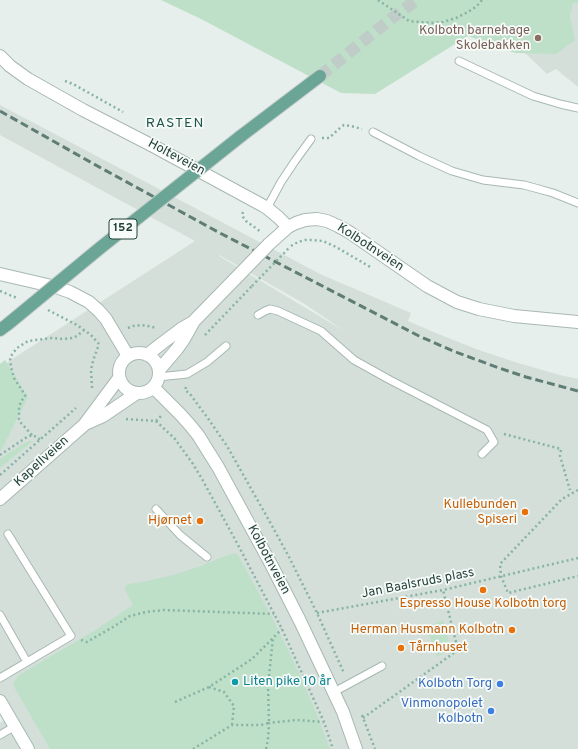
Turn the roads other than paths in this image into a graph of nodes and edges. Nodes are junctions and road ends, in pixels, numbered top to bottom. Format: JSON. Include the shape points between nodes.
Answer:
{"nodes":[{"id":1,"x":0,"y":56,"type":"edge"},
{"id":2,"x":459,"y":61,"type":"dead end"},
{"id":3,"x":320,"y":76,"type":"tunnel mouth"},
{"id":4,"x":578,"y":108,"type":"edge"},
{"id":5,"x":373,"y":132,"type":"road end"},
{"id":6,"x":311,"y":139,"type":"road end"},
{"id":7,"x":578,"y":203,"type":"edge"},
{"id":8,"x":267,"y":208,"type":"junction"},
{"id":9,"x":288,"y":227,"type":"junction"},
{"id":10,"x":0,"y":274,"type":"edge"},
{"id":11,"x":258,"y":315,"type":"dead end"},
{"id":12,"x":194,"y":321,"type":"junction"},
{"id":13,"x":578,"y":322,"type":"edge"},
{"id":14,"x":4,"y":327,"type":"edge"},
{"id":15,"x":226,"y":346,"type":"dead end"},
{"id":16,"x":147,"y":354,"type":"junction"},
{"id":17,"x":128,"y":356,"type":"junction"},
{"id":18,"x":119,"y":378,"type":"junction"},
{"id":19,"x":157,"y":378,"type":"junction"},
{"id":20,"x":137,"y":393,"type":"junction"},
{"id":21,"x":84,"y":425,"type":"junction"},
{"id":22,"x":482,"y":454,"type":"dead end"},
{"id":23,"x":0,"y":499,"type":"edge"},
{"id":24,"x":156,"y":509,"type":"dead end"},
{"id":25,"x":8,"y":534,"type":"dead end"},
{"id":26,"x":207,"y":557,"type":"dead end"},
{"id":27,"x":0,"y":615,"type":"edge"},
{"id":28,"x":27,"y":662,"type":"junction"},
{"id":29,"x":382,"y":666,"type":"dead end"},
{"id":30,"x":0,"y":678,"type":"edge"},
{"id":31,"x":334,"y":692,"type":"junction"},
{"id":32,"x":0,"y":701,"type":"edge"},
{"id":33,"x":15,"y":726,"type":"junction"},
{"id":34,"x":0,"y":735,"type":"edge"},
{"id":35,"x":28,"y":749,"type":"edge"},
{"id":36,"x":356,"y":749,"type":"edge"}],
"edges":[{"from":1,"to":8,"type":"street","name":"Holteveien","via":[[18,72],[39,85]]},
{"from":2,"to":4,"type":"lane","via":[[533,96]]},
{"from":3,"to":14,"type":"main road","number":"152","bridge":true,"via":[[100,248]]},
{"from":5,"to":7,"type":"lane","via":[[452,171],[483,180],[536,188]]},
{"from":6,"to":8,"type":"lane","via":[[281,182]]},
{"from":8,"to":9,"type":"street","name":"Holteveien"},
{"from":9,"to":12,"type":"street","name":"Kolbotnveien","bridge":true},
{"from":9,"to":13,"type":"street","name":"Kolbotnveien","via":[[305,220],[327,221],[349,232],[440,294],[468,306],[514,316]]},
{"from":10,"to":17,"type":"street","via":[[56,287],[89,302],[106,319]]},
{"from":11,"to":22,"type":"lane","via":[[270,309],[322,331],[354,360],[487,430],[494,442]]},
{"from":12,"to":16,"type":"street","name":"Kolbotnveien"},
{"from":12,"to":19,"type":"street","name":"Kolbotnveien"},
{"from":15,"to":19,"type":"lane","via":[[187,374]]},
{"from":16,"to":17,"type":"street","name":"Kolbotnveien"},
{"from":16,"to":19,"type":"street","name":"Kolbotnveien","via":[[155,361]]},
{"from":17,"to":18,"type":"street","via":[[120,366]]},
{"from":18,"to":20,"type":"street","via":[[126,388]]},
{"from":18,"to":21,"type":"street","name":"Kapellveien"},
{"from":19,"to":20,"type":"street","via":[[143,393]]},
{"from":19,"to":31,"type":"street","name":"Kolbotnveien","via":[[218,467],[272,566]]},
{"from":20,"to":21,"type":"street","name":"Kapellveien","via":[[103,416]]},
{"from":21,"to":23,"type":"street","name":"Kapellveien"},
{"from":24,"to":26,"type":"lane","via":[[180,535]]},
{"from":25,"to":28,"type":"lane","via":[[71,636]]},
{"from":27,"to":28,"type":"lane"},
{"from":28,"to":30,"type":"lane"},
{"from":29,"to":31,"type":"lane"},
{"from":31,"to":36,"type":"street","name":"Kolbotnveien"},
{"from":32,"to":33,"type":"street"},
{"from":33,"to":34,"type":"lane"},
{"from":33,"to":35,"type":"street"}]}
